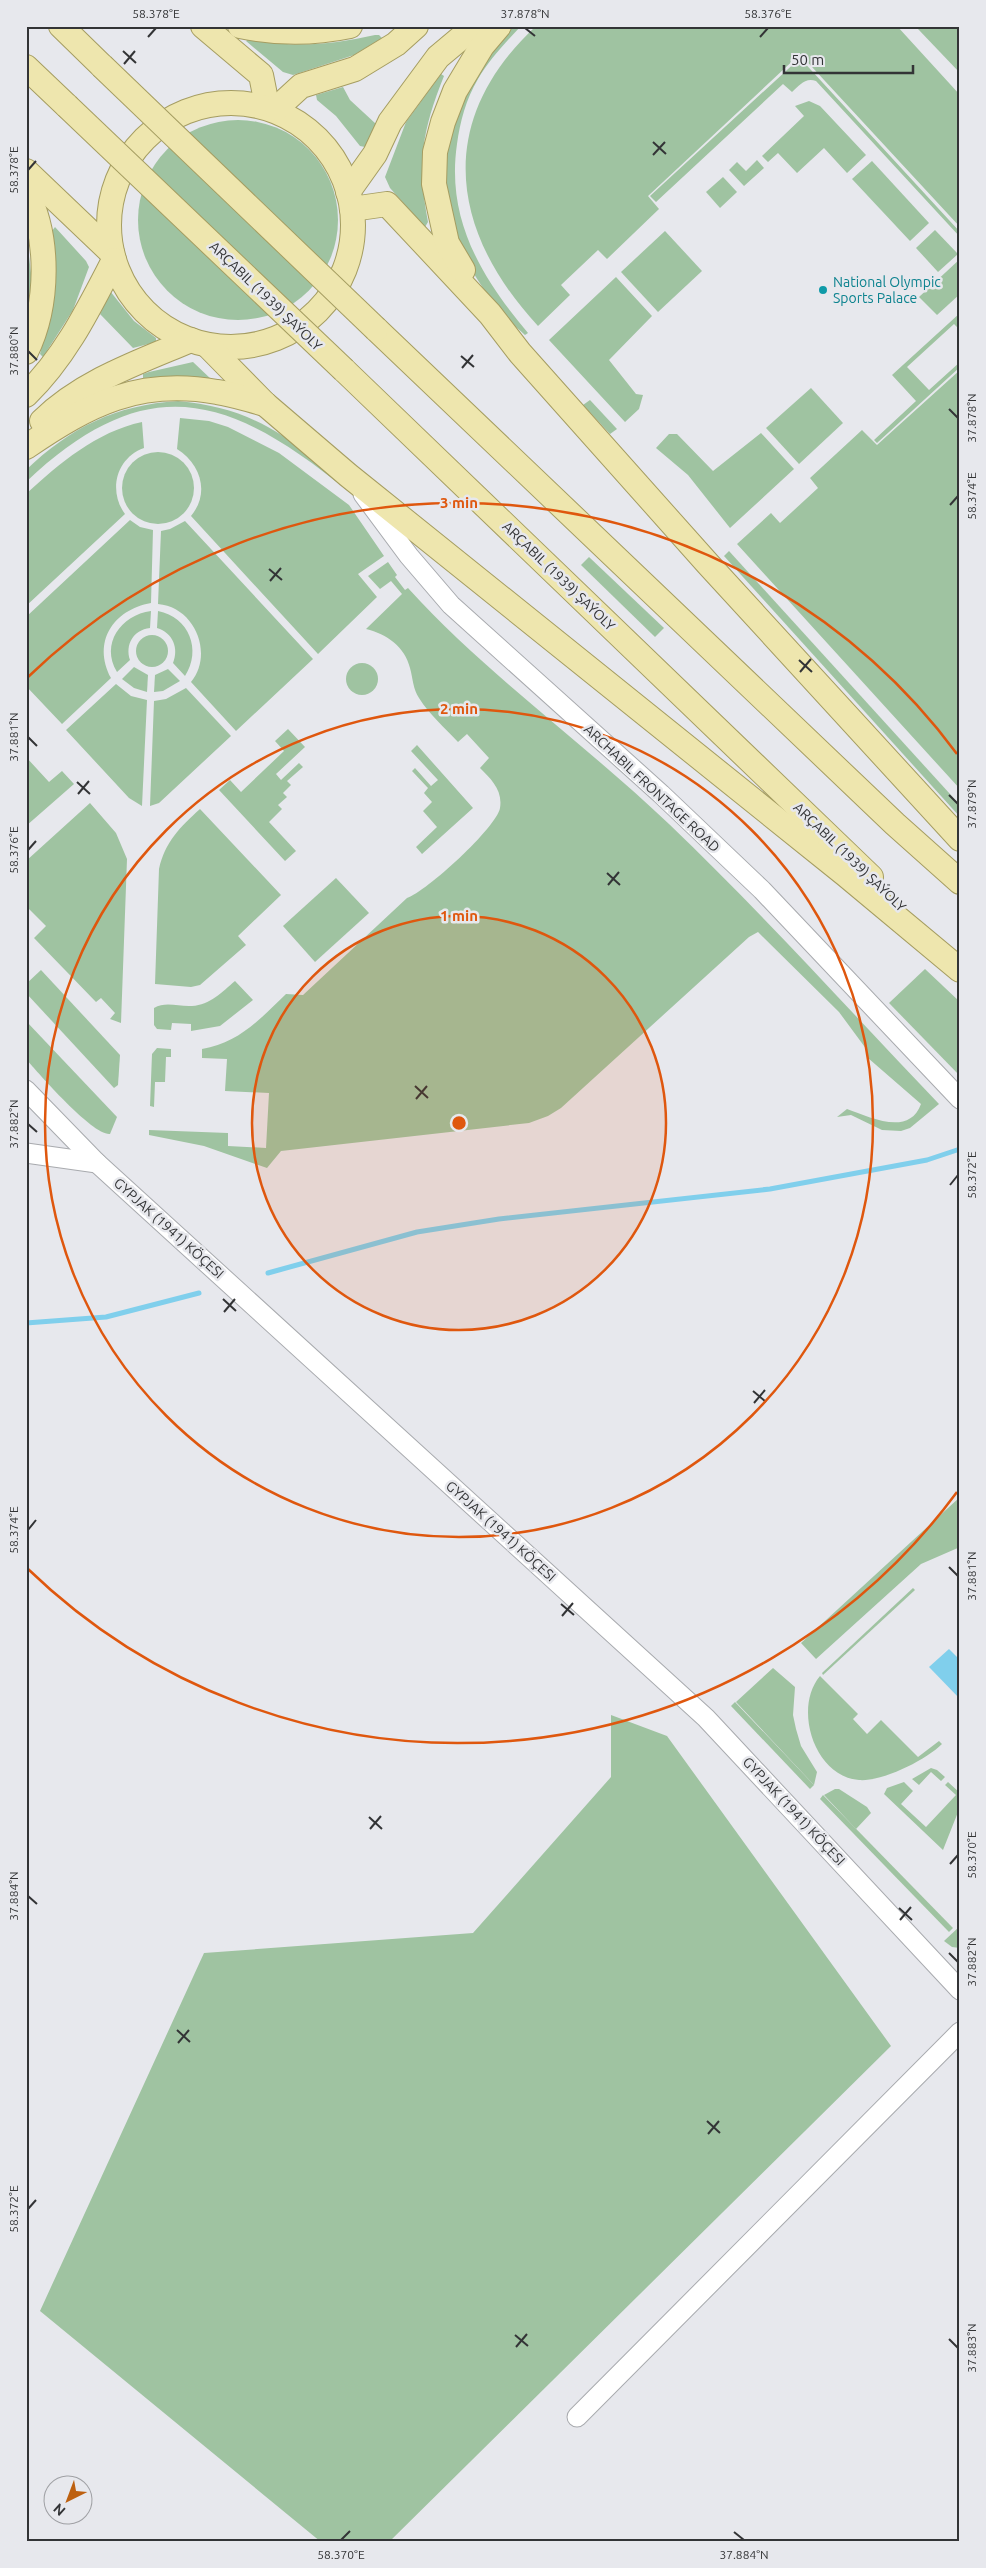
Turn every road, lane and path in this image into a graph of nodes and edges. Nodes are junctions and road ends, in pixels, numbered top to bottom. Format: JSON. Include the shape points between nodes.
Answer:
{"nodes":[{"id":1,"x":61,"y":26,"type":"edge"},
{"id":2,"x":203,"y":26,"type":"edge"},
{"id":3,"x":240,"y":26,"type":"edge"},
{"id":4,"x":350,"y":26,"type":"edge"},
{"id":5,"x":416,"y":26,"type":"edge"},
{"id":6,"x":475,"y":26,"type":"edge"},
{"id":7,"x":499,"y":26,"type":"edge"},
{"id":8,"x":26,"y":67,"type":"edge"},
{"id":9,"x":272,"y":106,"type":"junction"},
{"id":10,"x":26,"y":171,"type":"edge"},
{"id":11,"x":26,"y":191,"type":"edge"},
{"id":12,"x":350,"y":201,"type":"junction"},
{"id":13,"x":113,"y":257,"type":"junction"},
{"id":14,"x":490,"y":314,"type":"junction"},
{"id":15,"x":199,"y":342,"type":"junction"},
{"id":16,"x":26,"y":352,"type":"edge"},
{"id":17,"x":26,"y":394,"type":"edge"},
{"id":18,"x":265,"y":404,"type":"junction"},
{"id":19,"x":26,"y":437,"type":"edge"},
{"id":20,"x":26,"y":447,"type":"edge"},
{"id":21,"x":348,"y":475,"type":"junction"},
{"id":22,"x":960,"y":838,"type":"edge"},
{"id":23,"x":960,"y":882,"type":"edge"},
{"id":24,"x":960,"y":962,"type":"edge"},
{"id":25,"x":960,"y":970,"type":"edge"},
{"id":26,"x":27,"y":1096,"type":"edge"},
{"id":27,"x":957,"y":1096,"type":"edge"},
{"id":28,"x":26,"y":1153,"type":"edge"},
{"id":29,"x":97,"y":1163,"type":"junction"},
{"id":30,"x":958,"y":1983,"type":"edge"},
{"id":31,"x":960,"y":2032,"type":"edge"},
{"id":32,"x":578,"y":2417,"type":"dead end"}],
"edges":[{"from":1,"to":23,"type":"main road","bridge":true,"via":[[895,824]]},
{"from":2,"to":9,"type":"main road","via":[[261,75]]},
{"from":3,"to":4,"type":"main road","via":[[303,34]]},
{"from":5,"to":9,"type":"main road","via":[[396,44],[355,69],[301,86]]},
{"from":6,"to":12,"type":"main road","via":[[433,64],[390,122]]},
{"from":7,"to":14,"type":"main road","via":[[482,46],[455,91],[435,152],[434,184],[447,244]]},
{"from":8,"to":24,"type":"main road","name":"ARÇABIL (1939) ŞAÝOLY","bridge":true},
{"from":9,"to":12,"type":"main road","via":[[320,142],[337,166]]},
{"from":9,"to":13,"type":"main road","via":[[222,103],[192,109],[165,122],[142,141],[124,165],[113,193],[109,223]]},
{"from":10,"to":13,"type":"main road"},
{"from":11,"to":16,"type":"main road","via":[[34,206],[43,275],[37,319]]},
{"from":12,"to":14,"type":"main road","via":[[387,204]]},
{"from":12,"to":15,"type":"main road","via":[[352,238],[346,266],[333,292],[314,314],[291,331],[264,342],[236,347]]},
{"from":13,"to":15,"type":"main road","via":[[135,300],[160,324]]},
{"from":13,"to":17,"type":"main road","via":[[74,337],[55,365]]},
{"from":14,"to":22,"type":"main road","via":[[520,353],[695,550]]},
{"from":15,"to":18,"type":"main road"},
{"from":15,"to":19,"type":"main road","via":[[118,371],[80,392],[48,415]]},
{"from":18,"to":20,"type":"main road","via":[[218,392],[179,387],[153,389],[110,398],[63,422]]},
{"from":18,"to":21,"type":"main road"},
{"from":21,"to":25,"type":"main road","via":[[846,874]]},
{"from":21,"to":27,"type":"street","name":"ARCHABIL FRONTAGE ROAD","via":[[451,605],[762,890]]},
{"from":26,"to":29,"type":"street","name":"GYPJAK (1941) KÖÇESI"},
{"from":28,"to":29,"type":"street"},
{"from":29,"to":30,"type":"street","name":"GYPJAK (1941) KÖÇESI","via":[[706,1718]]},
{"from":31,"to":32,"type":"street"}]}
